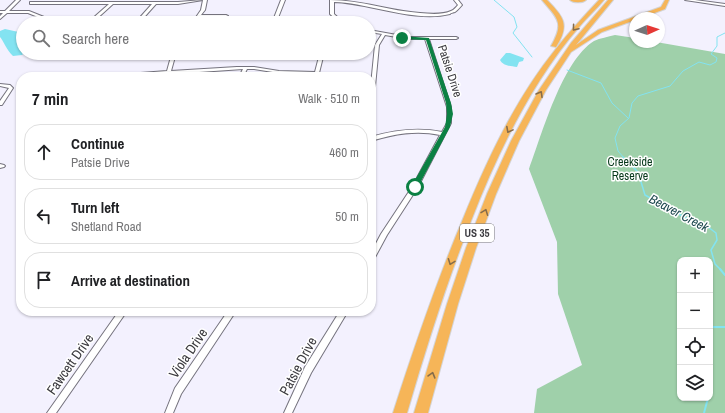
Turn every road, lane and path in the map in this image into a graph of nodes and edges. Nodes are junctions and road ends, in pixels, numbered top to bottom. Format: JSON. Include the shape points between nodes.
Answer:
{"nodes":[{"id":1,"x":18,"y":0,"type":"edge"},
{"id":2,"x":201,"y":0,"type":"edge"},
{"id":3,"x":205,"y":0,"type":"edge"},
{"id":4,"x":282,"y":0,"type":"edge"},
{"id":5,"x":332,"y":0,"type":"edge"},
{"id":6,"x":456,"y":0,"type":"edge"},
{"id":7,"x":544,"y":0,"type":"edge"},
{"id":8,"x":572,"y":0,"type":"edge"},
{"id":9,"x":584,"y":0,"type":"edge"},
{"id":10,"x":602,"y":0,"type":"edge"},
{"id":11,"x":611,"y":0,"type":"edge"},
{"id":12,"x":667,"y":0,"type":"edge"},
{"id":13,"x":688,"y":0,"type":"edge"},
{"id":14,"x":32,"y":3,"type":"dead end"},
{"id":15,"x":112,"y":3,"type":"junction"},
{"id":16,"x":155,"y":3,"type":"junction"},
{"id":17,"x":725,"y":4,"type":"edge"},
{"id":18,"x":0,"y":12,"type":"edge"},
{"id":19,"x":6,"y":12,"type":"junction"},
{"id":20,"x":652,"y":12,"type":"edge"},
{"id":21,"x":38,"y":16,"type":"edge"},
{"id":22,"x":98,"y":16,"type":"edge"},
{"id":23,"x":143,"y":16,"type":"edge"},
{"id":24,"x":200,"y":16,"type":"joint"},
{"id":25,"x":226,"y":16,"type":"dead end"},
{"id":26,"x":276,"y":16,"type":"edge"},
{"id":27,"x":334,"y":16,"type":"edge"},
{"id":28,"x":0,"y":18,"type":"edge"},
{"id":29,"x":629,"y":21,"type":"edge"},
{"id":30,"x":376,"y":33,"type":"edge"},
{"id":31,"x":384,"y":34,"type":"junction"},
{"id":32,"x":427,"y":38,"type":"junction"},
{"id":33,"x":456,"y":38,"type":"dead end"},
{"id":34,"x":376,"y":55,"type":"edge"},
{"id":35,"x":172,"y":60,"type":"edge"},
{"id":36,"x":320,"y":60,"type":"edge"},
{"id":37,"x":376,"y":60,"type":"edge"},
{"id":38,"x":558,"y":64,"type":"junction"},
{"id":39,"x":246,"y":68,"type":"junction"},
{"id":40,"x":169,"y":72,"type":"edge"},
{"id":41,"x":201,"y":72,"type":"edge"},
{"id":42,"x":244,"y":72,"type":"edge"},
{"id":43,"x":278,"y":72,"type":"edge"},
{"id":44,"x":317,"y":72,"type":"edge"},
{"id":45,"x":374,"y":72,"type":"edge"},
{"id":46,"x":535,"y":84,"type":"junction"},
{"id":47,"x":0,"y":85,"type":"edge"},
{"id":48,"x":0,"y":104,"type":"edge"},
{"id":49,"x":444,"y":134,"type":"junction"},
{"id":50,"x":376,"y":138,"type":"edge"},
{"id":51,"x":376,"y":248,"type":"edge"},
{"id":52,"x":119,"y":316,"type":"edge"},
{"id":53,"x":229,"y":316,"type":"edge"},
{"id":54,"x":341,"y":316,"type":"edge"},
{"id":55,"x":51,"y":413,"type":"edge"},
{"id":56,"x":168,"y":413,"type":"edge"},
{"id":57,"x":288,"y":413,"type":"edge"},
{"id":58,"x":400,"y":413,"type":"edge"},
{"id":59,"x":421,"y":413,"type":"edge"}],
"edges":[{"from":1,"to":19,"type":"street"},
{"from":2,"to":16,"type":"street"},
{"from":3,"to":24,"type":"street"},
{"from":4,"to":26,"type":"street"},
{"from":5,"to":6,"type":"street","via":[[435,15],[457,10],[460,5]]},
{"from":5,"to":27,"type":"street"},
{"from":7,"to":46,"type":"highway","via":[[558,15],[562,28],[561,35],[540,67]]},
{"from":8,"to":9,"type":"highway"},
{"from":10,"to":46,"type":"highway","number":"US 35","one_way":true,"via":[[555,52]]},
{"from":11,"to":38,"type":"highway","number":"US 35"},
{"from":12,"to":20,"type":"highway","via":[[663,8]]},
{"from":13,"to":17,"type":"street"},
{"from":14,"to":15,"type":"street"},
{"from":15,"to":16,"type":"street"},
{"from":15,"to":22,"type":"street"},
{"from":16,"to":23,"type":"street"},
{"from":18,"to":19,"type":"street"},
{"from":19,"to":21,"type":"street","via":[[28,12]]},
{"from":19,"to":28,"type":"street"},
{"from":24,"to":25,"type":"street"},
{"from":29,"to":38,"type":"highway","via":[[600,31],[578,45]]},
{"from":30,"to":31,"type":"street"},
{"from":31,"to":32,"type":"street"},
{"from":31,"to":34,"type":"street","via":[[377,45]]},
{"from":32,"to":33,"type":"street"},
{"from":32,"to":49,"type":"street","name":"Patsie Drive","via":[[449,107],[449,123]]},
{"from":35,"to":40,"type":"street"},
{"from":36,"to":44,"type":"street"},
{"from":37,"to":45,"type":"street"},
{"from":59,"to":38,"type":"highway","number":"US 35","one_way":true,"via":[[453,304],[492,193],[514,143]]},
{"from":39,"to":41,"type":"street"},
{"from":39,"to":42,"type":"street"},
{"from":39,"to":43,"type":"street"},
{"from":46,"to":58,"type":"highway","number":"US 35","one_way":true,"via":[[493,160],[470,212],[443,282]]},
{"from":47,"to":48,"type":"street","via":[[11,88]]},
{"from":49,"to":50,"type":"street","via":[[413,130]]},
{"from":49,"to":51,"type":"street","name":"Patsie Drive","via":[[415,187]]},
{"from":52,"to":55,"type":"street","name":"Fawcett Drive"},
{"from":53,"to":56,"type":"street","name":"Viola Drive","via":[[178,391]]},
{"from":54,"to":57,"type":"street","name":"Patsie Drive","via":[[308,370]]}]}
